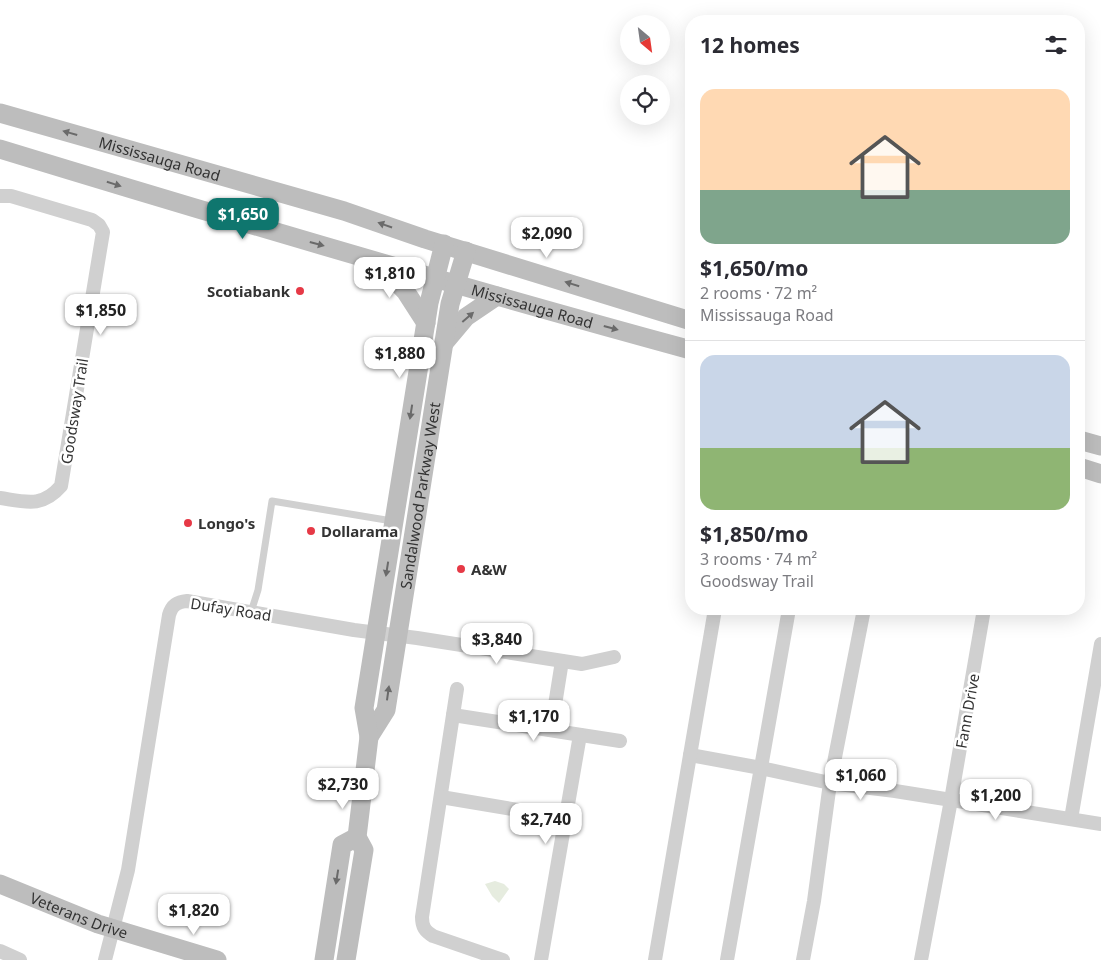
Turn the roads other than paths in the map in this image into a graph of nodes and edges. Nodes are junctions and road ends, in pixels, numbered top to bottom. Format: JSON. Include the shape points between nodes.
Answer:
{"nodes":[{"id":1,"x":0,"y":113,"type":"edge"},
{"id":2,"x":0,"y":149,"type":"edge"},
{"id":3,"x":0,"y":196,"type":"edge"},
{"id":4,"x":444,"y":244,"type":"junction"},
{"id":5,"x":466,"y":251,"type":"junction"},
{"id":6,"x":374,"y":260,"type":"junction"},
{"id":7,"x":436,"y":278,"type":"junction"},
{"id":8,"x":456,"y":284,"type":"junction"},
{"id":9,"x":497,"y":296,"type":"junction"},
{"id":10,"x":685,"y":319,"type":"edge"},
{"id":11,"x":426,"y":323,"type":"junction"},
{"id":12,"x":444,"y":343,"type":"junction"},
{"id":13,"x":685,"y":348,"type":"edge"},
{"id":14,"x":1085,"y":442,"type":"edge"},
{"id":15,"x":1101,"y":446,"type":"edge"},
{"id":16,"x":1085,"y":470,"type":"edge"},
{"id":17,"x":1101,"y":474,"type":"edge"},
{"id":18,"x":0,"y":498,"type":"edge"},
{"id":19,"x":394,"y":521,"type":"junction"},
{"id":20,"x":251,"y":612,"type":"junction"},
{"id":21,"x":714,"y":615,"type":"edge"},
{"id":22,"x":788,"y":615,"type":"edge"},
{"id":23,"x":863,"y":615,"type":"edge"},
{"id":24,"x":983,"y":615,"type":"edge"},
{"id":25,"x":377,"y":633,"type":"junction"},
{"id":26,"x":397,"y":636,"type":"junction"},
{"id":27,"x":1101,"y":644,"type":"edge"},
{"id":28,"x":614,"y":657,"type":"dead end"},
{"id":29,"x":562,"y":661,"type":"junction"},
{"id":30,"x":457,"y":689,"type":"dead end"},
{"id":31,"x":453,"y":715,"type":"junction"},
{"id":32,"x":551,"y":730,"type":"junction"},
{"id":33,"x":580,"y":735,"type":"junction"},
{"id":34,"x":369,"y":737,"type":"junction"},
{"id":35,"x":620,"y":741,"type":"dead end"},
{"id":36,"x":690,"y":755,"type":"junction"},
{"id":37,"x":761,"y":768,"type":"junction"},
{"id":38,"x":830,"y":783,"type":"junction"},
{"id":39,"x":441,"y":797,"type":"junction"},
{"id":40,"x":951,"y":800,"type":"junction"},
{"id":41,"x":566,"y":818,"type":"junction"},
{"id":42,"x":1072,"y":819,"type":"junction"},
{"id":43,"x":1101,"y":824,"type":"edge"},
{"id":44,"x":357,"y":837,"type":"junction"},
{"id":45,"x":0,"y":884,"type":"edge"},
{"id":46,"x":114,"y":928,"type":"junction"},
{"id":47,"x":0,"y":951,"type":"edge"},
{"id":48,"x":20,"y":960,"type":"edge"},
{"id":49,"x":105,"y":960,"type":"edge"},
{"id":50,"x":217,"y":960,"type":"edge"},
{"id":51,"x":324,"y":960,"type":"edge"},
{"id":52,"x":346,"y":960,"type":"edge"},
{"id":53,"x":503,"y":960,"type":"edge"},
{"id":54,"x":541,"y":960,"type":"edge"},
{"id":55,"x":655,"y":960,"type":"edge"},
{"id":56,"x":727,"y":960,"type":"edge"},
{"id":57,"x":803,"y":960,"type":"edge"},
{"id":58,"x":922,"y":960,"type":"edge"}],
"edges":[{"from":4,"to":1,"type":"main road","name":"Mississauga Road","one_way":true,"via":[[344,211]]},
{"from":2,"to":6,"type":"main road","name":"Mississauga Road","one_way":true},
{"from":3,"to":18,"type":"street","name":"Goodsway Trail","via":[[11,196],[92,220],[103,232],[61,486],[43,501],[31,503]]},
{"from":4,"to":5,"type":"main road","name":"Mississauga Road"},
{"from":4,"to":7,"type":"main road","name":"Sandalwood Parkway West"},
{"from":5,"to":8,"type":"main road","name":"Sandalwood Parkway West"},
{"from":10,"to":5,"type":"main road","name":"Mississauga Road","one_way":true},
{"from":6,"to":7,"type":"main road","name":"Mississauga Road"},
{"from":6,"to":11,"type":"main road","via":[[406,292]]},
{"from":7,"to":8,"type":"main road","name":"Mississauga Road"},
{"from":7,"to":11,"type":"main road","name":"Sandalwood Parkway West"},
{"from":8,"to":9,"type":"main road","name":"Mississauga Road"},
{"from":8,"to":12,"type":"main road","name":"Sandalwood Parkway West"},
{"from":12,"to":9,"type":"main road","one_way":true,"via":[[466,317]]},
{"from":9,"to":13,"type":"main road","name":"Mississauga Road","one_way":true},
{"from":11,"to":19,"type":"main road","name":"Sandalwood Parkway West","one_way":true},
{"from":12,"to":26,"type":"main road","name":"Sandalwood Parkway West"},
{"from":14,"to":15,"type":"main road"},
{"from":16,"to":17,"type":"main road"},
{"from":19,"to":20,"type":"lane","via":[[272,501],[258,590]]},
{"from":19,"to":25,"type":"main road","name":"Sandalwood Parkway West","one_way":true},
{"from":20,"to":25,"type":"street","name":"Dufay Road"},
{"from":20,"to":46,"type":"street","name":"Dufay Road","via":[[187,601],[171,609],[128,870]]},
{"from":21,"to":36,"type":"street"},
{"from":22,"to":37,"type":"street"},
{"from":23,"to":38,"type":"street"},
{"from":24,"to":40,"type":"street","name":"Fann Drive"},
{"from":25,"to":26,"type":"street","name":"Dufay Road"},
{"from":25,"to":34,"type":"main road","name":"Sandalwood Parkway West","via":[[364,708]]},
{"from":26,"to":29,"type":"street","name":"Dufay Road"},
{"from":34,"to":26,"type":"main road","name":"Sandalwood Parkway West","one_way":true,"via":[[386,710]]},
{"from":27,"to":42,"type":"street"},
{"from":28,"to":29,"type":"street","name":"Dufay Road","via":[[582,664]]},
{"from":29,"to":32,"type":"street"},
{"from":30,"to":31,"type":"street"},
{"from":31,"to":32,"type":"street"},
{"from":31,"to":39,"type":"street"},
{"from":32,"to":33,"type":"street"},
{"from":33,"to":35,"type":"street"},
{"from":33,"to":41,"type":"street"},
{"from":34,"to":44,"type":"main road","name":"Sandalwood Parkway West"},
{"from":36,"to":37,"type":"street"},
{"from":36,"to":55,"type":"street"},
{"from":37,"to":38,"type":"street"},
{"from":37,"to":56,"type":"street"},
{"from":38,"to":40,"type":"street"},
{"from":38,"to":57,"type":"street"},
{"from":39,"to":41,"type":"street"},
{"from":39,"to":53,"type":"street","via":[[422,925],[433,936]]},
{"from":40,"to":42,"type":"street"},
{"from":40,"to":58,"type":"street","name":"Fann Drive"},
{"from":41,"to":54,"type":"street"},
{"from":42,"to":43,"type":"street"},
{"from":44,"to":51,"type":"main road","one_way":true,"via":[[342,846]]},
{"from":44,"to":52,"type":"main road","name":"Sandalwood Parkway West","via":[[364,850]]},
{"from":45,"to":46,"type":"main road","name":"Veterans Drive"},
{"from":46,"to":49,"type":"street"},
{"from":46,"to":50,"type":"main road","name":"Veterans Drive"},
{"from":47,"to":48,"type":"street"}]}
